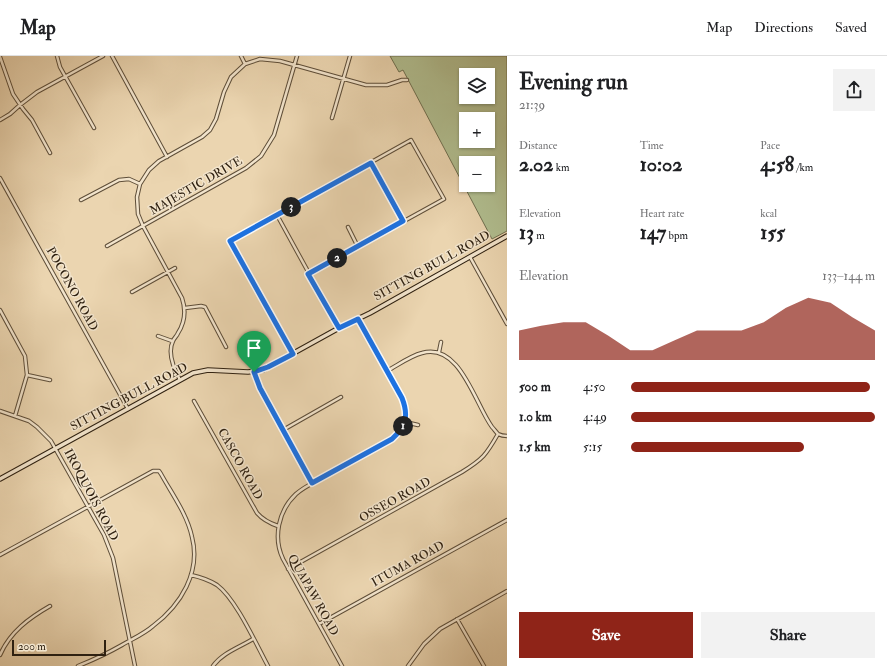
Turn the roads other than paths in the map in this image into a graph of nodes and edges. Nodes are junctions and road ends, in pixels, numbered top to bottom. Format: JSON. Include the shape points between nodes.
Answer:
{"nodes":[{"id":1,"x":57,"y":56,"type":"edge"},
{"id":2,"x":103,"y":56,"type":"edge"},
{"id":3,"x":112,"y":56,"type":"edge"},
{"id":4,"x":241,"y":56,"type":"edge"},
{"id":5,"x":296,"y":56,"type":"edge"},
{"id":6,"x":350,"y":56,"type":"edge"},
{"id":7,"x":0,"y":57,"type":"edge"},
{"id":8,"x":245,"y":64,"type":"junction"},
{"id":9,"x":294,"y":65,"type":"junction"},
{"id":10,"x":65,"y":77,"type":"junction"},
{"id":11,"x":343,"y":79,"type":"junction"},
{"id":12,"x":407,"y":80,"type":"dead end"},
{"id":13,"x":20,"y":104,"type":"junction"},
{"id":14,"x":332,"y":118,"type":"dead end"},
{"id":15,"x":0,"y":120,"type":"edge"},
{"id":16,"x":94,"y":128,"type":"dead end"},
{"id":17,"x":50,"y":153,"type":"dead end"},
{"id":18,"x":167,"y":157,"type":"junction"},
{"id":19,"x":371,"y":163,"type":"junction"},
{"id":20,"x":0,"y":178,"type":"edge"},
{"id":21,"x":140,"y":184,"type":"junction"},
{"id":22,"x":81,"y":200,"type":"dead end"},
{"id":23,"x":276,"y":215,"type":"junction"},
{"id":24,"x":403,"y":221,"type":"junction"},
{"id":25,"x":143,"y":226,"type":"junction"},
{"id":26,"x":348,"y":227,"type":"dead end"},
{"id":27,"x":507,"y":236,"type":"edge"},
{"id":28,"x":107,"y":246,"type":"dead end"},
{"id":29,"x":358,"y":247,"type":"junction"},
{"id":30,"x":470,"y":257,"type":"junction"},
{"id":31,"x":175,"y":268,"type":"dead end"},
{"id":32,"x":168,"y":272,"type":"junction"},
{"id":33,"x":308,"y":274,"type":"junction"},
{"id":34,"x":132,"y":292,"type":"dead end"},
{"id":35,"x":186,"y":308,"type":"junction"},
{"id":36,"x":0,"y":310,"type":"edge"},
{"id":37,"x":358,"y":319,"type":"junction"},
{"id":38,"x":507,"y":324,"type":"edge"},
{"id":39,"x":339,"y":328,"type":"junction"},
{"id":40,"x":158,"y":336,"type":"dead end"},
{"id":41,"x":172,"y":341,"type":"junction"},
{"id":42,"x":441,"y":342,"type":"dead end"},
{"id":43,"x":226,"y":347,"type":"dead end"},
{"id":44,"x":439,"y":352,"type":"junction"},
{"id":45,"x":293,"y":354,"type":"junction"},
{"id":46,"x":387,"y":371,"type":"junction"},
{"id":47,"x":254,"y":372,"type":"junction"},
{"id":48,"x":27,"y":375,"type":"junction"},
{"id":49,"x":50,"y":380,"type":"dead end"},
{"id":50,"x":180,"y":380,"type":"junction"},
{"id":51,"x":341,"y":398,"type":"dead end"},
{"id":52,"x":194,"y":401,"type":"dead end"},
{"id":53,"x":128,"y":408,"type":"junction"},
{"id":54,"x":0,"y":411,"type":"edge"},
{"id":55,"x":15,"y":416,"type":"junction"},
{"id":56,"x":405,"y":422,"type":"junction"},
{"id":57,"x":418,"y":425,"type":"dead end"},
{"id":58,"x":283,"y":430,"type":"junction"},
{"id":59,"x":498,"y":434,"type":"junction"},
{"id":60,"x":507,"y":436,"type":"edge"},
{"id":61,"x":56,"y":448,"type":"junction"},
{"id":62,"x":0,"y":479,"type":"edge"},
{"id":63,"x":312,"y":483,"type":"junction"},
{"id":64,"x":88,"y":507,"type":"junction"},
{"id":65,"x":507,"y":520,"type":"edge"},
{"id":66,"x":278,"y":526,"type":"junction"},
{"id":67,"x":0,"y":556,"type":"edge"},
{"id":68,"x":288,"y":569,"type":"junction"},
{"id":69,"x":191,"y":574,"type":"junction"},
{"id":70,"x":507,"y":591,"type":"edge"},
{"id":71,"x":50,"y":606,"type":"dead end"},
{"id":72,"x":457,"y":619,"type":"junction"},
{"id":73,"x":319,"y":624,"type":"junction"},
{"id":74,"x":253,"y":639,"type":"junction"},
{"id":75,"x":130,"y":640,"type":"junction"},
{"id":76,"x":0,"y":655,"type":"edge"},
{"id":77,"x":78,"y":666,"type":"edge"},
{"id":78,"x":135,"y":666,"type":"edge"},
{"id":79,"x":212,"y":666,"type":"edge"},
{"id":80,"x":268,"y":666,"type":"edge"},
{"id":81,"x":342,"y":666,"type":"edge"},
{"id":82,"x":408,"y":666,"type":"edge"},
{"id":83,"x":484,"y":666,"type":"edge"}],
"edges":[{"from":1,"to":10,"type":"street"},
{"from":2,"to":10,"type":"street"},
{"from":3,"to":18,"type":"street"},
{"from":4,"to":8,"type":"street"},
{"from":5,"to":9,"type":"street","name":"MAJESTIC DRIVE"},
{"from":6,"to":11,"type":"street"},
{"from":7,"to":13,"type":"street"},
{"from":8,"to":9,"type":"street","via":[[260,59]]},
{"from":8,"to":18,"type":"street","via":[[231,76],[210,130]]},
{"from":9,"to":11,"type":"street"},
{"from":9,"to":25,"type":"street","name":"MAJESTIC DRIVE","via":[[274,134],[261,156],[246,168]]},
{"from":10,"to":13,"type":"street"},
{"from":10,"to":16,"type":"street"},
{"from":11,"to":12,"type":"street","via":[[366,85],[387,86]]},
{"from":11,"to":14,"type":"street"},
{"from":13,"to":15,"type":"street"},
{"from":13,"to":17,"type":"street"},
{"from":18,"to":21,"type":"street","via":[[149,170]]},
{"from":19,"to":23,"type":"street"},
{"from":19,"to":24,"type":"street"},
{"from":19,"to":24,"type":"street","via":[[412,140],[444,199]]},
{"from":20,"to":53,"type":"street","name":"POCONO ROAD"},
{"from":21,"to":22,"type":"street","via":[[129,179],[119,180]]},
{"from":21,"to":25,"type":"street","via":[[137,197],[138,214]]},
{"from":23,"to":33,"type":"street"},
{"from":23,"to":45,"type":"street","via":[[230,241]]},
{"from":24,"to":29,"type":"street"},
{"from":25,"to":28,"type":"street","name":"MAJESTIC DRIVE"},
{"from":25,"to":32,"type":"street"},
{"from":26,"to":29,"type":"street"},
{"from":27,"to":30,"type":"street","name":"SITTING BULL ROAD"},
{"from":29,"to":33,"type":"street"},
{"from":30,"to":37,"type":"street","name":"SITTING BULL ROAD"},
{"from":30,"to":38,"type":"street"},
{"from":31,"to":32,"type":"street"},
{"from":32,"to":34,"type":"street"},
{"from":32,"to":35,"type":"street"},
{"from":33,"to":39,"type":"street"},
{"from":35,"to":41,"type":"street","via":[[179,332]]},
{"from":35,"to":43,"type":"street","via":[[205,307]]},
{"from":36,"to":48,"type":"street","via":[[25,356]]},
{"from":37,"to":39,"type":"street","name":"SITTING BULL ROAD"},
{"from":37,"to":46,"type":"street"},
{"from":39,"to":45,"type":"street","name":"SITTING BULL ROAD"},
{"from":40,"to":41,"type":"street"},
{"from":41,"to":50,"type":"street","via":[[172,362]]},
{"from":42,"to":44,"type":"street"},
{"from":44,"to":46,"type":"street","via":[[422,352]]},
{"from":44,"to":59,"type":"street","via":[[457,365],[487,420]]},
{"from":45,"to":47,"type":"street","name":"SITTING BULL ROAD"},
{"from":46,"to":56,"type":"street","via":[[404,404]]},
{"from":47,"to":50,"type":"street","name":"SITTING BULL ROAD","via":[[203,371]]},
{"from":47,"to":58,"type":"street"},
{"from":48,"to":49,"type":"street"},
{"from":48,"to":55,"type":"street"},
{"from":50,"to":53,"type":"street","name":"SITTING BULL ROAD"},
{"from":51,"to":58,"type":"street"},
{"from":52,"to":66,"type":"street","name":"CASCO ROAD","via":[[257,513],[266,521]]},
{"from":53,"to":61,"type":"street","name":"SITTING BULL ROAD"},
{"from":54,"to":55,"type":"street","name":"IROQUOIS ROAD"},
{"from":55,"to":61,"type":"street","name":"IROQUOIS ROAD","via":[[37,426]]},
{"from":56,"to":57,"type":"street"},
{"from":56,"to":63,"type":"street","name":"QUAPAW ROAD","via":[[392,439]]},
{"from":58,"to":63,"type":"street"},
{"from":59,"to":60,"type":"street"},
{"from":59,"to":68,"type":"street","name":"OSSEO ROAD","via":[[481,461]]},
{"from":61,"to":62,"type":"street","name":"SITTING BULL ROAD"},
{"from":61,"to":64,"type":"street","name":"IROQUOIS ROAD"},
{"from":63,"to":66,"type":"street","name":"QUAPAW ROAD","via":[[290,501],[280,517]]},
{"from":64,"to":67,"type":"street"},
{"from":64,"to":69,"type":"street","via":[[153,471],[159,471],[190,528],[194,547]]},
{"from":64,"to":75,"type":"street","name":"IROQUOIS ROAD","via":[[104,535],[113,558]]},
{"from":65,"to":73,"type":"street","name":"ITUMA ROAD"},
{"from":66,"to":68,"type":"street","name":"QUAPAW ROAD","via":[[278,544]]},
{"from":68,"to":73,"type":"street","name":"QUAPAW ROAD"},
{"from":69,"to":74,"type":"street","via":[[207,580],[223,591],[237,608]]},
{"from":69,"to":75,"type":"street","via":[[183,594],[171,610],[152,627]]},
{"from":70,"to":72,"type":"street"},
{"from":71,"to":76,"type":"street","via":[[35,614],[14,632]]},
{"from":72,"to":82,"type":"street","via":[[431,636]]},
{"from":72,"to":83,"type":"street"},
{"from":73,"to":81,"type":"street","name":"QUAPAW ROAD"},
{"from":74,"to":79,"type":"street","via":[[226,654]]},
{"from":74,"to":80,"type":"street"},
{"from":75,"to":77,"type":"street"},
{"from":75,"to":78,"type":"street","name":"IROQUOIS ROAD"}]}
